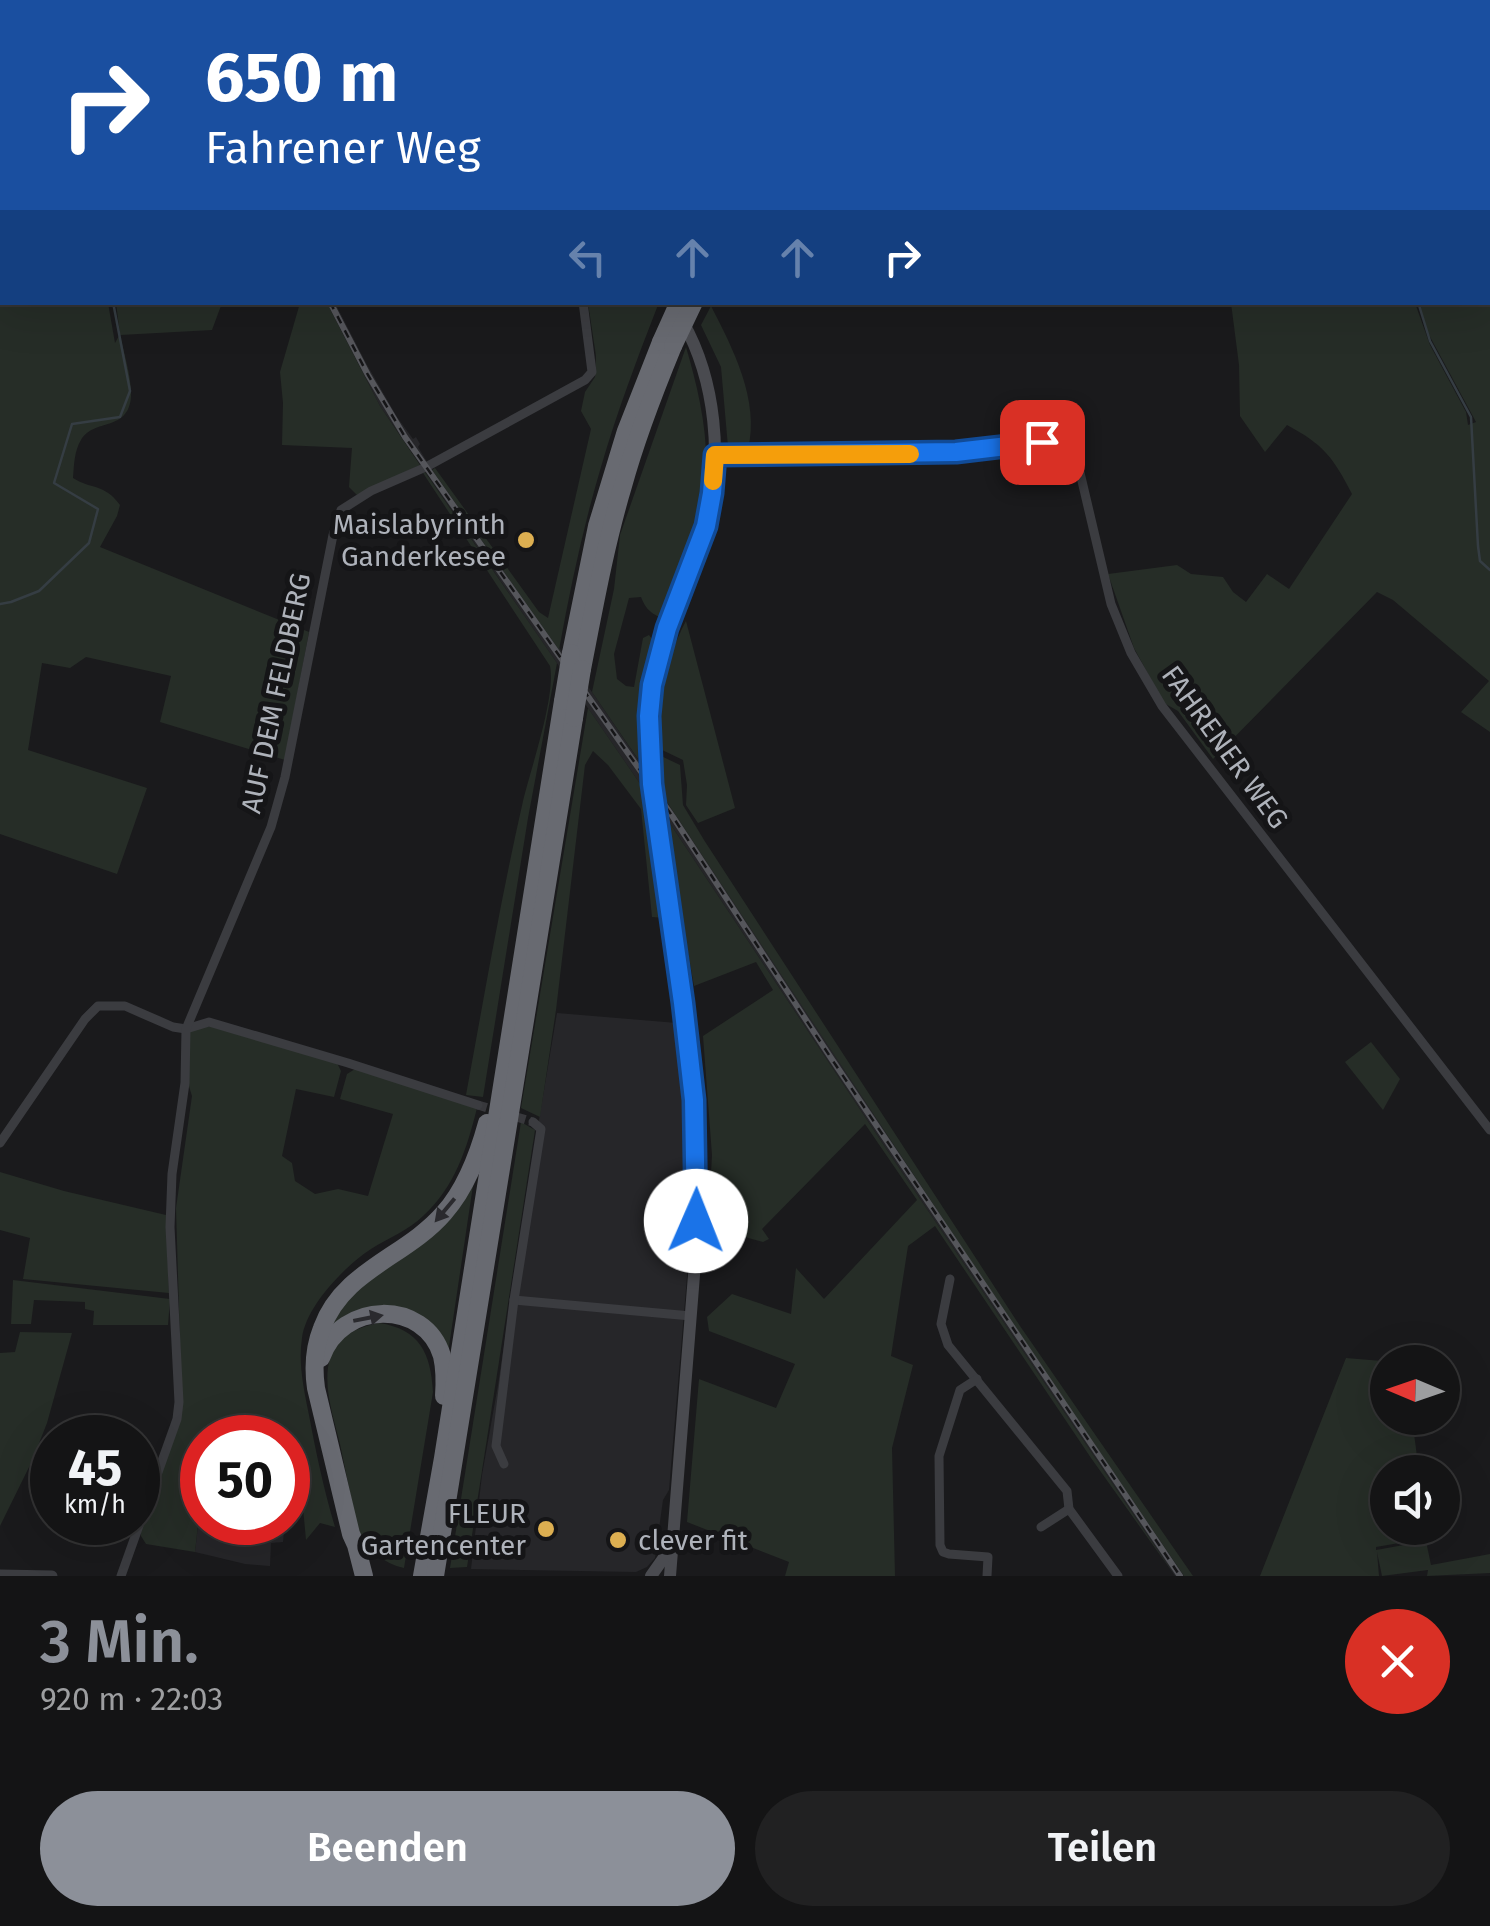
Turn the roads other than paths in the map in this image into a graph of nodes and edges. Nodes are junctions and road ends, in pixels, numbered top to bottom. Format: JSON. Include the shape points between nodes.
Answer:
{"nodes":[{"id":1,"x":583,"y":305,"type":"edge"},
{"id":2,"x":674,"y":305,"type":"edge"},
{"id":3,"x":676,"y":305,"type":"edge"},
{"id":4,"x":692,"y":305,"type":"edge"},
{"id":5,"x":667,"y":344,"type":"junction"},
{"id":6,"x":715,"y":455,"type":"junction"},
{"id":7,"x":196,"y":1007,"type":"junction"},
{"id":8,"x":209,"y":1022,"type":"junction"},
{"id":9,"x":186,"y":1028,"type":"junction"},
{"id":10,"x":500,"y":1091,"type":"junction"},
{"id":11,"x":478,"y":1105,"type":"tunnel mouth"},
{"id":12,"x":533,"y":1122,"type":"dead end"},
{"id":13,"x":1490,"y":1130,"type":"edge"},
{"id":14,"x":0,"y":1143,"type":"edge"},
{"id":15,"x":950,"y":1279,"type":"dead end"},
{"id":16,"x":514,"y":1300,"type":"junction"},
{"id":17,"x":691,"y":1316,"type":"junction"},
{"id":18,"x":978,"y":1378,"type":"junction"},
{"id":19,"x":316,"y":1388,"type":"junction"},
{"id":20,"x":443,"y":1458,"type":"junction"},
{"id":21,"x":504,"y":1464,"type":"dead end"},
{"id":22,"x":1069,"y":1510,"type":"junction"},
{"id":23,"x":1041,"y":1527,"type":"dead end"},
{"id":24,"x":350,"y":1534,"type":"junction"},
{"id":25,"x":672,"y":1542,"type":"junction"},
{"id":26,"x":429,"y":1572,"type":"edge"},
{"id":27,"x":0,"y":1574,"type":"edge"},
{"id":28,"x":52,"y":1576,"type":"edge"},
{"id":29,"x":120,"y":1576,"type":"edge"},
{"id":30,"x":351,"y":1576,"type":"edge"},
{"id":31,"x":364,"y":1576,"type":"edge"},
{"id":32,"x":651,"y":1576,"type":"edge"},
{"id":33,"x":670,"y":1576,"type":"edge"},
{"id":34,"x":987,"y":1576,"type":"edge"},
{"id":35,"x":1118,"y":1576,"type":"edge"}],
"edges":[{"from":1,"to":7,"type":"street","name":"AUF DEM FELDBERG","via":[[592,361],[584,380],[341,510],[271,827]]},
{"from":2,"to":5,"type":"highway","bridge":true},
{"from":3,"to":6,"type":"main road","via":[[703,372]]},
{"from":4,"to":5,"type":"highway","bridge":true},
{"from":5,"to":10,"type":"highway","bridge":true,"via":[[626,431],[597,526],[570,652]]},
{"from":5,"to":26,"type":"highway","bridge":true,"via":[[599,580]]},
{"from":6,"to":13,"type":"street","name":"FAHRENER WEG","via":[[1069,444],[1111,604],[1162,706]]},
{"from":6,"to":17,"type":"main road","bridge":true,"via":[[706,526],[667,628],[649,716],[656,822],[694,1100]]},
{"from":7,"to":8,"type":"street"},
{"from":7,"to":9,"type":"street","name":"AUF DEM FELDBERG"},
{"from":8,"to":9,"type":"street"},
{"from":8,"to":11,"type":"street"},
{"from":9,"to":14,"type":"street","via":[[125,1006],[98,1006]]},
{"from":9,"to":29,"type":"street","name":"AUF DEM FELDBERG","via":[[171,1210],[177,1419]]},
{"from":10,"to":19,"type":"highway","one_way":true,"via":[[471,1170],[450,1205],[430,1228],[353,1281],[330,1310],[314,1355]]},
{"from":10,"to":20,"type":"highway"},
{"from":12,"to":16,"type":"street","via":[[541,1128]]},
{"from":15,"to":18,"type":"street","via":[[941,1324],[948,1345]]},
{"from":16,"to":17,"type":"street"},
{"from":16,"to":21,"type":"street","via":[[496,1446]]},
{"from":17,"to":25,"type":"main road"},
{"from":18,"to":22,"type":"street","via":[[1067,1491]]},
{"from":18,"to":34,"type":"street","via":[[960,1390],[939,1456],[940,1545],[949,1554],[988,1557]]},
{"from":19,"to":20,"type":"highway","one_way":true,"via":[[323,1352],[338,1330],[378,1314],[413,1322],[442,1355]]},
{"from":19,"to":24,"type":"highway"},
{"from":20,"to":26,"type":"highway"},
{"from":22,"to":23,"type":"street"},
{"from":22,"to":35,"type":"street"},
{"from":24,"to":30,"type":"highway"},
{"from":24,"to":31,"type":"highway"},
{"from":25,"to":32,"type":"main road"},
{"from":25,"to":33,"type":"main road"},
{"from":27,"to":28,"type":"street"}]}
